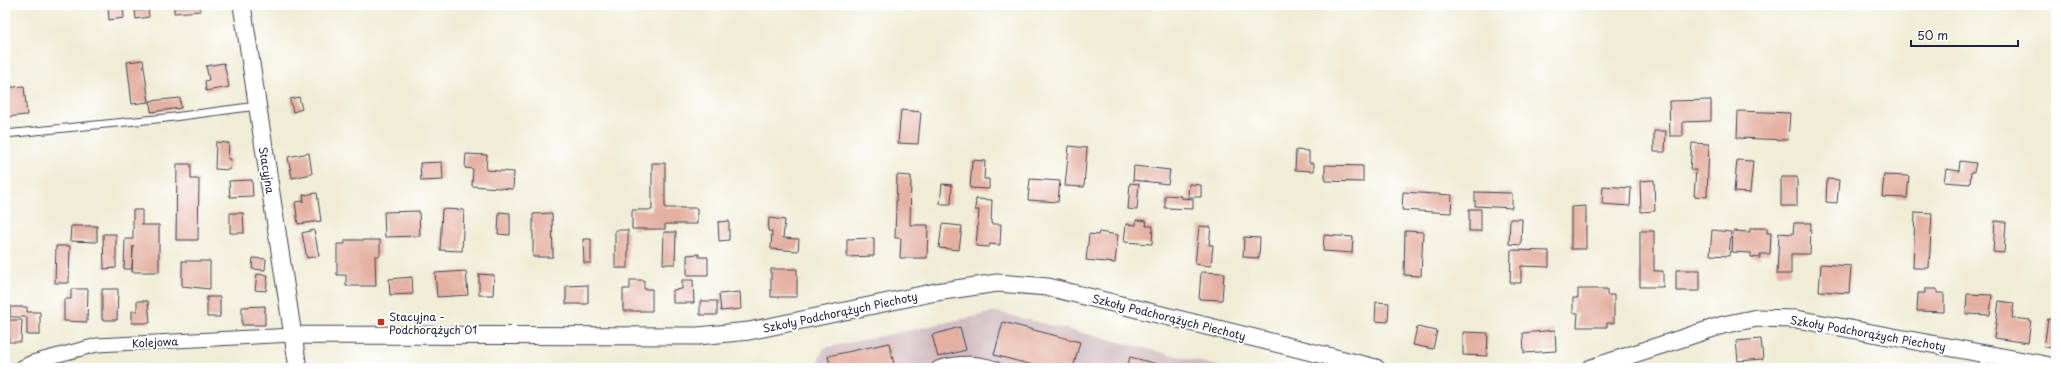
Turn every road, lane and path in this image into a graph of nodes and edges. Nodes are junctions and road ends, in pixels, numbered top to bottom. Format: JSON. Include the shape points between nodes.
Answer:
{"nodes":[{"id":1,"x":242,"y":5,"type":"edge"},
{"id":2,"x":257,"y":106,"type":"junction"},
{"id":3,"x":5,"y":134,"type":"edge"},
{"id":4,"x":293,"y":335,"type":"junction"},
{"id":5,"x":1984,"y":361,"type":"edge"},
{"id":6,"x":2056,"y":367,"type":"edge"},
{"id":7,"x":20,"y":368,"type":"edge"},
{"id":8,"x":298,"y":368,"type":"edge"},
{"id":9,"x":938,"y":368,"type":"edge"},
{"id":10,"x":995,"y":368,"type":"edge"},
{"id":11,"x":1376,"y":368,"type":"edge"},
{"id":12,"x":1591,"y":368,"type":"edge"}],
"edges":[{"from":1,"to":2,"type":"street","name":"Stacyjna"},
{"from":2,"to":3,"type":"lane"},
{"from":2,"to":4,"type":"street","name":"Stacyjna"},
{"from":4,"to":7,"type":"street","name":"Kolejowa","via":[[96,346],[32,362]]},
{"from":4,"to":8,"type":"street","name":"Stacyjna"},
{"from":4,"to":11,"type":"street","name":"Szkoły Podchorążych Piechoty","via":[[698,336],[749,331],[936,292],[997,283],[1048,287]]},
{"from":5,"to":6,"type":"street","name":"Szkoły Podchorążych Piechoty"},
{"from":5,"to":12,"type":"street","name":"Szkoły Podchorążych Piechoty","via":[[1796,319],[1757,318],[1723,324]]},
{"from":9,"to":10,"type":"street","via":[[957,362],[985,364]]}]}
